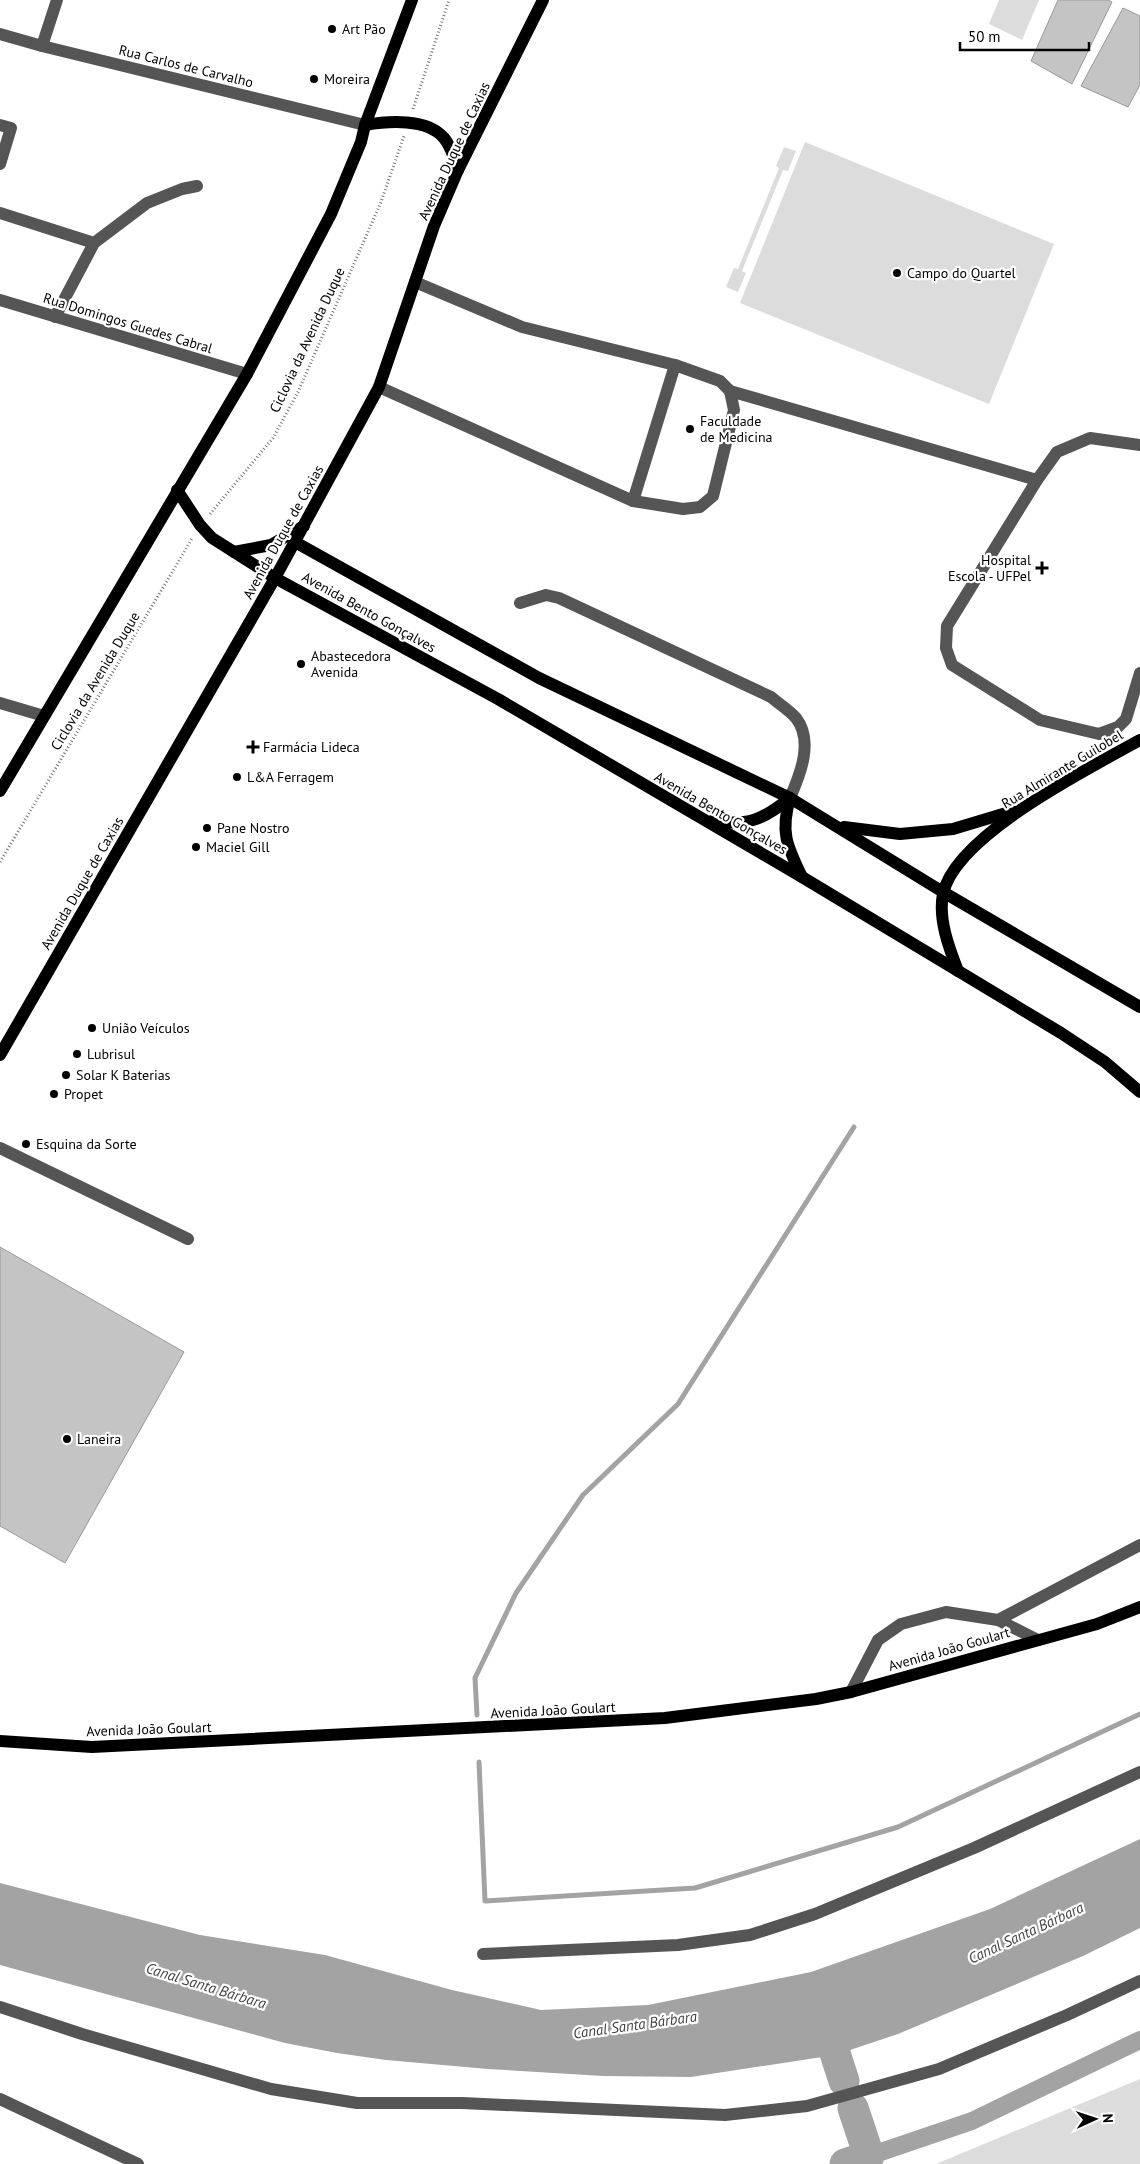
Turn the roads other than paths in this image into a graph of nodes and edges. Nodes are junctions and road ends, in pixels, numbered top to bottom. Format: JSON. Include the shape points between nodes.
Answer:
{"nodes":[{"id":1,"x":57,"y":0,"type":"edge"},
{"id":2,"x":412,"y":0,"type":"edge"},
{"id":3,"x":543,"y":0,"type":"edge"},
{"id":4,"x":0,"y":34,"type":"edge"},
{"id":5,"x":42,"y":46,"type":"junction"},
{"id":6,"x":365,"y":124,"type":"junction"},
{"id":7,"x":5,"y":127,"type":"edge"},
{"id":8,"x":0,"y":164,"type":"edge"},
{"id":9,"x":458,"y":170,"type":"junction"},
{"id":10,"x":197,"y":186,"type":"dead end"},
{"id":11,"x":0,"y":213,"type":"edge"},
{"id":12,"x":94,"y":242,"type":"junction"},
{"id":13,"x":415,"y":282,"type":"junction"},
{"id":14,"x":0,"y":300,"type":"edge"},
{"id":15,"x":55,"y":317,"type":"junction"},
{"id":16,"x":675,"y":365,"type":"junction"},
{"id":17,"x":247,"y":374,"type":"junction"},
{"id":18,"x":379,"y":387,"type":"junction"},
{"id":19,"x":730,"y":391,"type":"junction"},
{"id":20,"x":1140,"y":445,"type":"edge"},
{"id":21,"x":1037,"y":480,"type":"junction"},
{"id":22,"x":177,"y":490,"type":"junction"},
{"id":23,"x":633,"y":500,"type":"junction"},
{"id":24,"x":304,"y":526,"type":"junction"},
{"id":25,"x":294,"y":542,"type":"junction"},
{"id":26,"x":234,"y":552,"type":"junction"},
{"id":27,"x":276,"y":578,"type":"junction"},
{"id":28,"x":520,"y":603,"type":"dead end"},
{"id":29,"x":1140,"y":673,"type":"edge"},
{"id":30,"x":0,"y":703,"type":"edge"},
{"id":31,"x":44,"y":716,"type":"junction"},
{"id":32,"x":1140,"y":740,"type":"edge"},
{"id":33,"x":0,"y":791,"type":"edge"},
{"id":34,"x":790,"y":798,"type":"junction"},
{"id":35,"x":1020,"y":808,"type":"junction"},
{"id":36,"x":705,"y":820,"type":"junction"},
{"id":37,"x":839,"y":826,"type":"junction"},
{"id":38,"x":802,"y":877,"type":"junction"},
{"id":39,"x":943,"y":892,"type":"junction"},
{"id":40,"x":958,"y":971,"type":"junction"},
{"id":41,"x":1140,"y":1007,"type":"edge"},
{"id":42,"x":0,"y":1055,"type":"edge"},
{"id":43,"x":1140,"y":1092,"type":"edge"},
{"id":44,"x":0,"y":1148,"type":"edge"},
{"id":45,"x":188,"y":1239,"type":"dead end"},
{"id":46,"x":1140,"y":1545,"type":"edge"},
{"id":47,"x":1140,"y":1600,"type":"edge"},
{"id":48,"x":1140,"y":1607,"type":"edge"},
{"id":49,"x":998,"y":1620,"type":"junction"},
{"id":50,"x":1097,"y":1624,"type":"junction"},
{"id":51,"x":1038,"y":1640,"type":"junction"},
{"id":52,"x":851,"y":1692,"type":"junction"},
{"id":53,"x":0,"y":1741,"type":"edge"},
{"id":54,"x":1140,"y":1772,"type":"edge"},
{"id":55,"x":483,"y":1954,"type":"dead end"},
{"id":56,"x":1140,"y":1981,"type":"edge"},
{"id":57,"x":0,"y":2007,"type":"edge"},
{"id":58,"x":0,"y":2099,"type":"edge"},
{"id":59,"x":138,"y":2164,"type":"edge"}],
"edges":[{"from":1,"to":5,"type":"street"},
{"from":2,"to":6,"type":"main road"},
{"from":3,"to":9,"type":"main road","name":"Avenida Duque de Caxias"},
{"from":4,"to":5,"type":"street","name":"Rua Carlos de Carvalho"},
{"from":5,"to":6,"type":"street","name":"Rua Carlos de Carvalho"},
{"from":6,"to":9,"type":"main road","via":[[409,122],[436,130],[444,138]]},
{"from":6,"to":17,"type":"main road","via":[[361,142],[331,214]]},
{"from":7,"to":8,"type":"street"},
{"from":9,"to":13,"type":"main road","name":"Avenida Duque de Caxias"},
{"from":10,"to":12,"type":"street","via":[[147,203]]},
{"from":11,"to":12,"type":"street"},
{"from":12,"to":15,"type":"street"},
{"from":13,"to":16,"type":"street","via":[[522,327]]},
{"from":13,"to":18,"type":"main road","name":"Avenida Duque de Caxias"},
{"from":14,"to":15,"type":"street","name":"Rua Domingos Guedes Cabral"},
{"from":15,"to":17,"type":"street","name":"Rua Domingos Guedes Cabral"},
{"from":16,"to":19,"type":"street","via":[[720,382]]},
{"from":16,"to":23,"type":"street"},
{"from":17,"to":22,"type":"main road"},
{"from":18,"to":23,"type":"street"},
{"from":18,"to":24,"type":"main road","name":"Avenida Duque de Caxias"},
{"from":19,"to":21,"type":"street"},
{"from":19,"to":23,"type":"street","via":[[734,410],[713,496],[700,507],[683,509]]},
{"from":20,"to":21,"type":"street","via":[[1090,438],[1057,452]]},
{"from":21,"to":29,"type":"street","via":[[947,626],[946,648],[952,665],[1040,720],[1099,734],[1118,727],[1126,718]]},
{"from":22,"to":26,"type":"main road","name":"Avenida Bento Gonçalves","via":[[200,526]]},
{"from":22,"to":31,"type":"main road"},
{"from":24,"to":25,"type":"main road","name":"Avenida Duque de Caxias"},
{"from":24,"to":26,"type":"main road","via":[[271,545]]},
{"from":25,"to":27,"type":"main road","name":"Avenida Duque de Caxias"},
{"from":25,"to":34,"type":"main road","name":"Avenida Bento Gonçalves","via":[[539,678]]},
{"from":26,"to":27,"type":"main road","name":"Avenida Bento Gonçalves"},
{"from":27,"to":36,"type":"main road","name":"Avenida Bento Gonçalves","via":[[498,699]]},
{"from":27,"to":42,"type":"main road","name":"Avenida Duque de Caxias"},
{"from":28,"to":34,"type":"street","via":[[546,596],[559,598],[772,698],[797,719],[804,740],[802,769]]},
{"from":30,"to":31,"type":"street"},
{"from":31,"to":33,"type":"main road"},
{"from":32,"to":35,"type":"main road","name":"Rua Almirante Guilobel"},
{"from":34,"to":36,"type":"main road","via":[[756,820],[734,824]]},
{"from":34,"to":37,"type":"main road","name":"Avenida Bento Gonçalves"},
{"from":34,"to":38,"type":"main road","via":[[784,818],[784,836]]},
{"from":35,"to":37,"type":"main road","via":[[953,829],[900,834]]},
{"from":35,"to":39,"type":"main road","name":"Rua Almirante Guilobel","via":[[966,856]]},
{"from":36,"to":38,"type":"main road","name":"Avenida Bento Gonçalves"},
{"from":37,"to":39,"type":"main road","name":"Avenida Bento Gonçalves"},
{"from":38,"to":40,"type":"main road","name":"Avenida Bento Gonçalves"},
{"from":39,"to":40,"type":"main road","via":[[944,924]]},
{"from":39,"to":41,"type":"main road","name":"Avenida Bento Gonçalves"},
{"from":40,"to":43,"type":"main road","name":"Avenida Bento Gonçalves","via":[[1083,1047]]},
{"from":44,"to":45,"type":"street"},
{"from":46,"to":49,"type":"street"},
{"from":47,"to":50,"type":"main road","name":"Avenida João Goulart"},
{"from":48,"to":50,"type":"main road","name":"Avenida João Goulart"},
{"from":49,"to":51,"type":"street"},
{"from":49,"to":52,"type":"street","via":[[946,1612],[901,1624],[878,1640]]},
{"from":50,"to":51,"type":"main road","name":"Avenida João Goulart"},
{"from":51,"to":52,"type":"main road","name":"Avenida João Goulart"},
{"from":52,"to":53,"type":"main road","name":"Avenida João Goulart","via":[[665,1718],[503,1728],[92,1747]]},
{"from":54,"to":55,"type":"street","via":[[974,1848],[824,1911],[750,1935],[678,1945]]},
{"from":56,"to":57,"type":"street","via":[[939,2069],[807,2106],[725,2115],[462,2103],[357,2103],[271,2089]]},
{"from":58,"to":59,"type":"street"}]}
